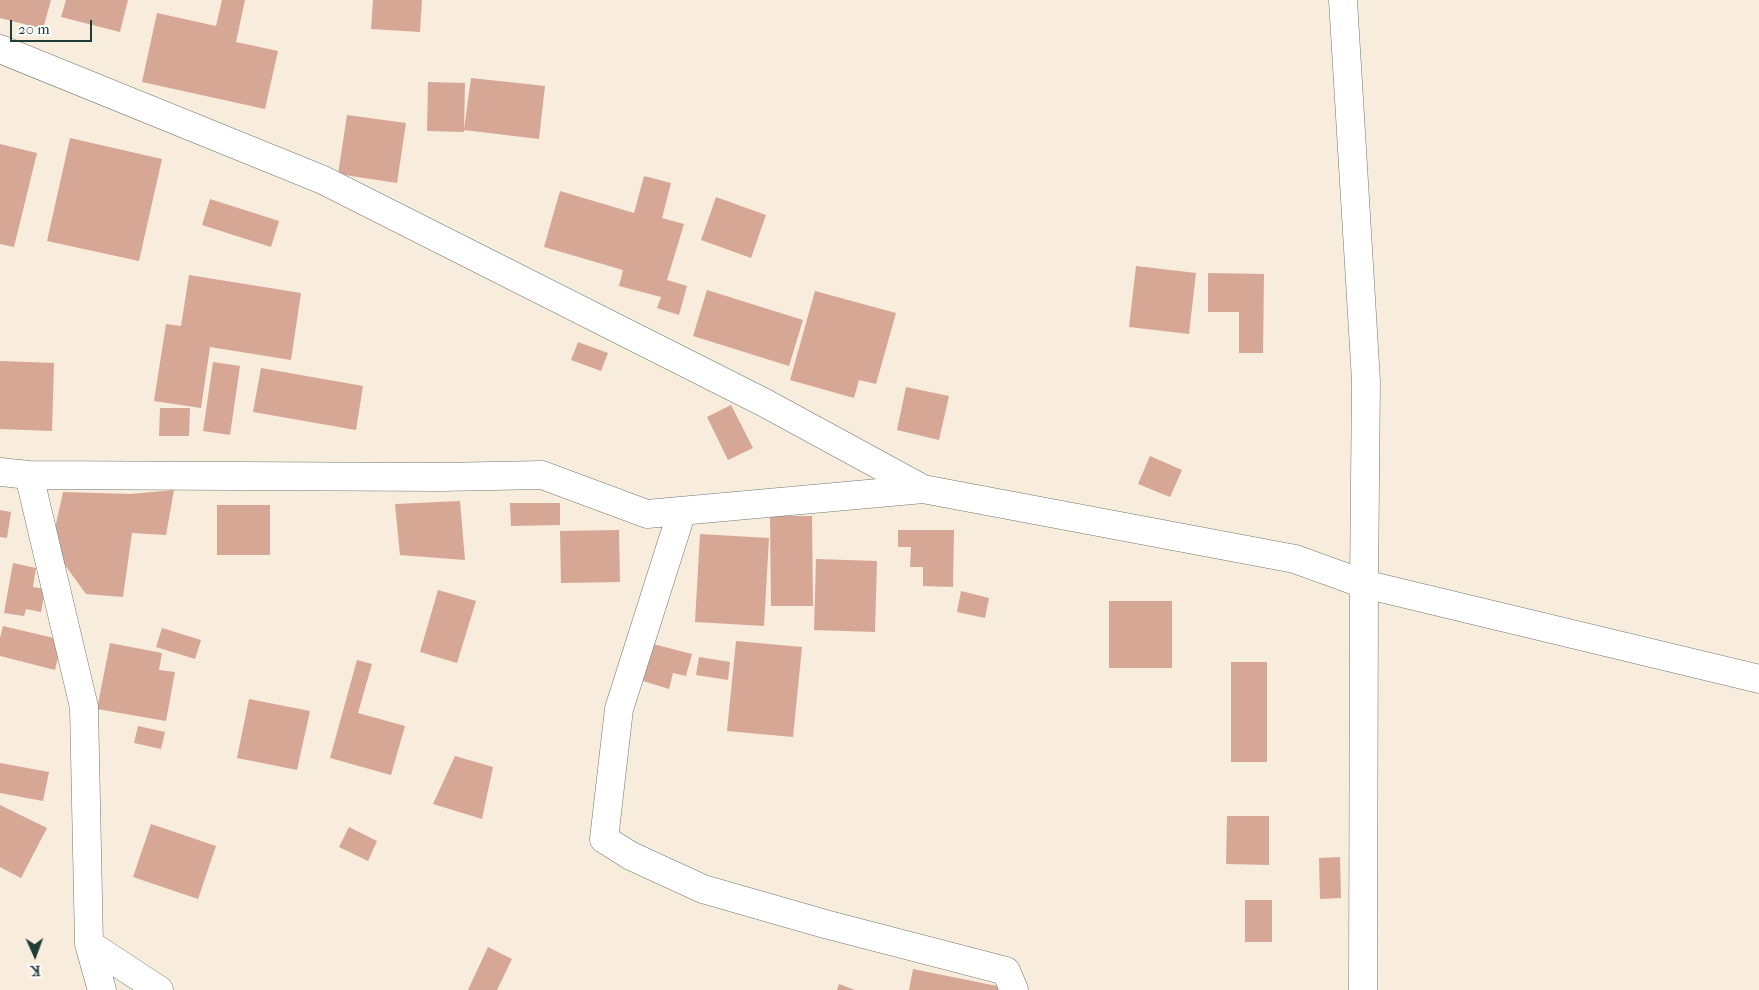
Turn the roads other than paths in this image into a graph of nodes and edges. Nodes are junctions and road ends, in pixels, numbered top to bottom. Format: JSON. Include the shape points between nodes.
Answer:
{"nodes":[{"id":1,"x":1343,"y":0,"type":"edge"},
{"id":2,"x":0,"y":49,"type":"edge"},
{"id":3,"x":0,"y":472,"type":"edge"},
{"id":4,"x":29,"y":475,"type":"junction"},
{"id":5,"x":923,"y":489,"type":"junction"},
{"id":6,"x":682,"y":511,"type":"junction"},
{"id":7,"x":1364,"y":584,"type":"junction"},
{"id":8,"x":1759,"y":679,"type":"edge"},
{"id":9,"x":90,"y":944,"type":"junction"},
{"id":10,"x":102,"y":990,"type":"edge"},
{"id":11,"x":160,"y":990,"type":"edge"},
{"id":12,"x":1014,"y":990,"type":"edge"},
{"id":13,"x":1364,"y":990,"type":"edge"}],
"edges":[{"from":1,"to":7,"type":"street","via":[[1366,381]]},
{"from":2,"to":5,"type":"street","via":[[323,180],[765,403]]},
{"from":3,"to":4,"type":"street"},
{"from":4,"to":6,"type":"street","via":[[542,475],[647,514]]},
{"from":4,"to":9,"type":"street","via":[[84,707]]},
{"from":5,"to":6,"type":"street"},
{"from":5,"to":7,"type":"street","via":[[1294,559]]},
{"from":6,"to":12,"type":"street","via":[[619,709],[604,839],[631,856],[703,889],[1006,971]]},
{"from":7,"to":8,"type":"street"},
{"from":7,"to":13,"type":"street"},
{"from":9,"to":10,"type":"street"},
{"from":9,"to":11,"type":"street"}]}
